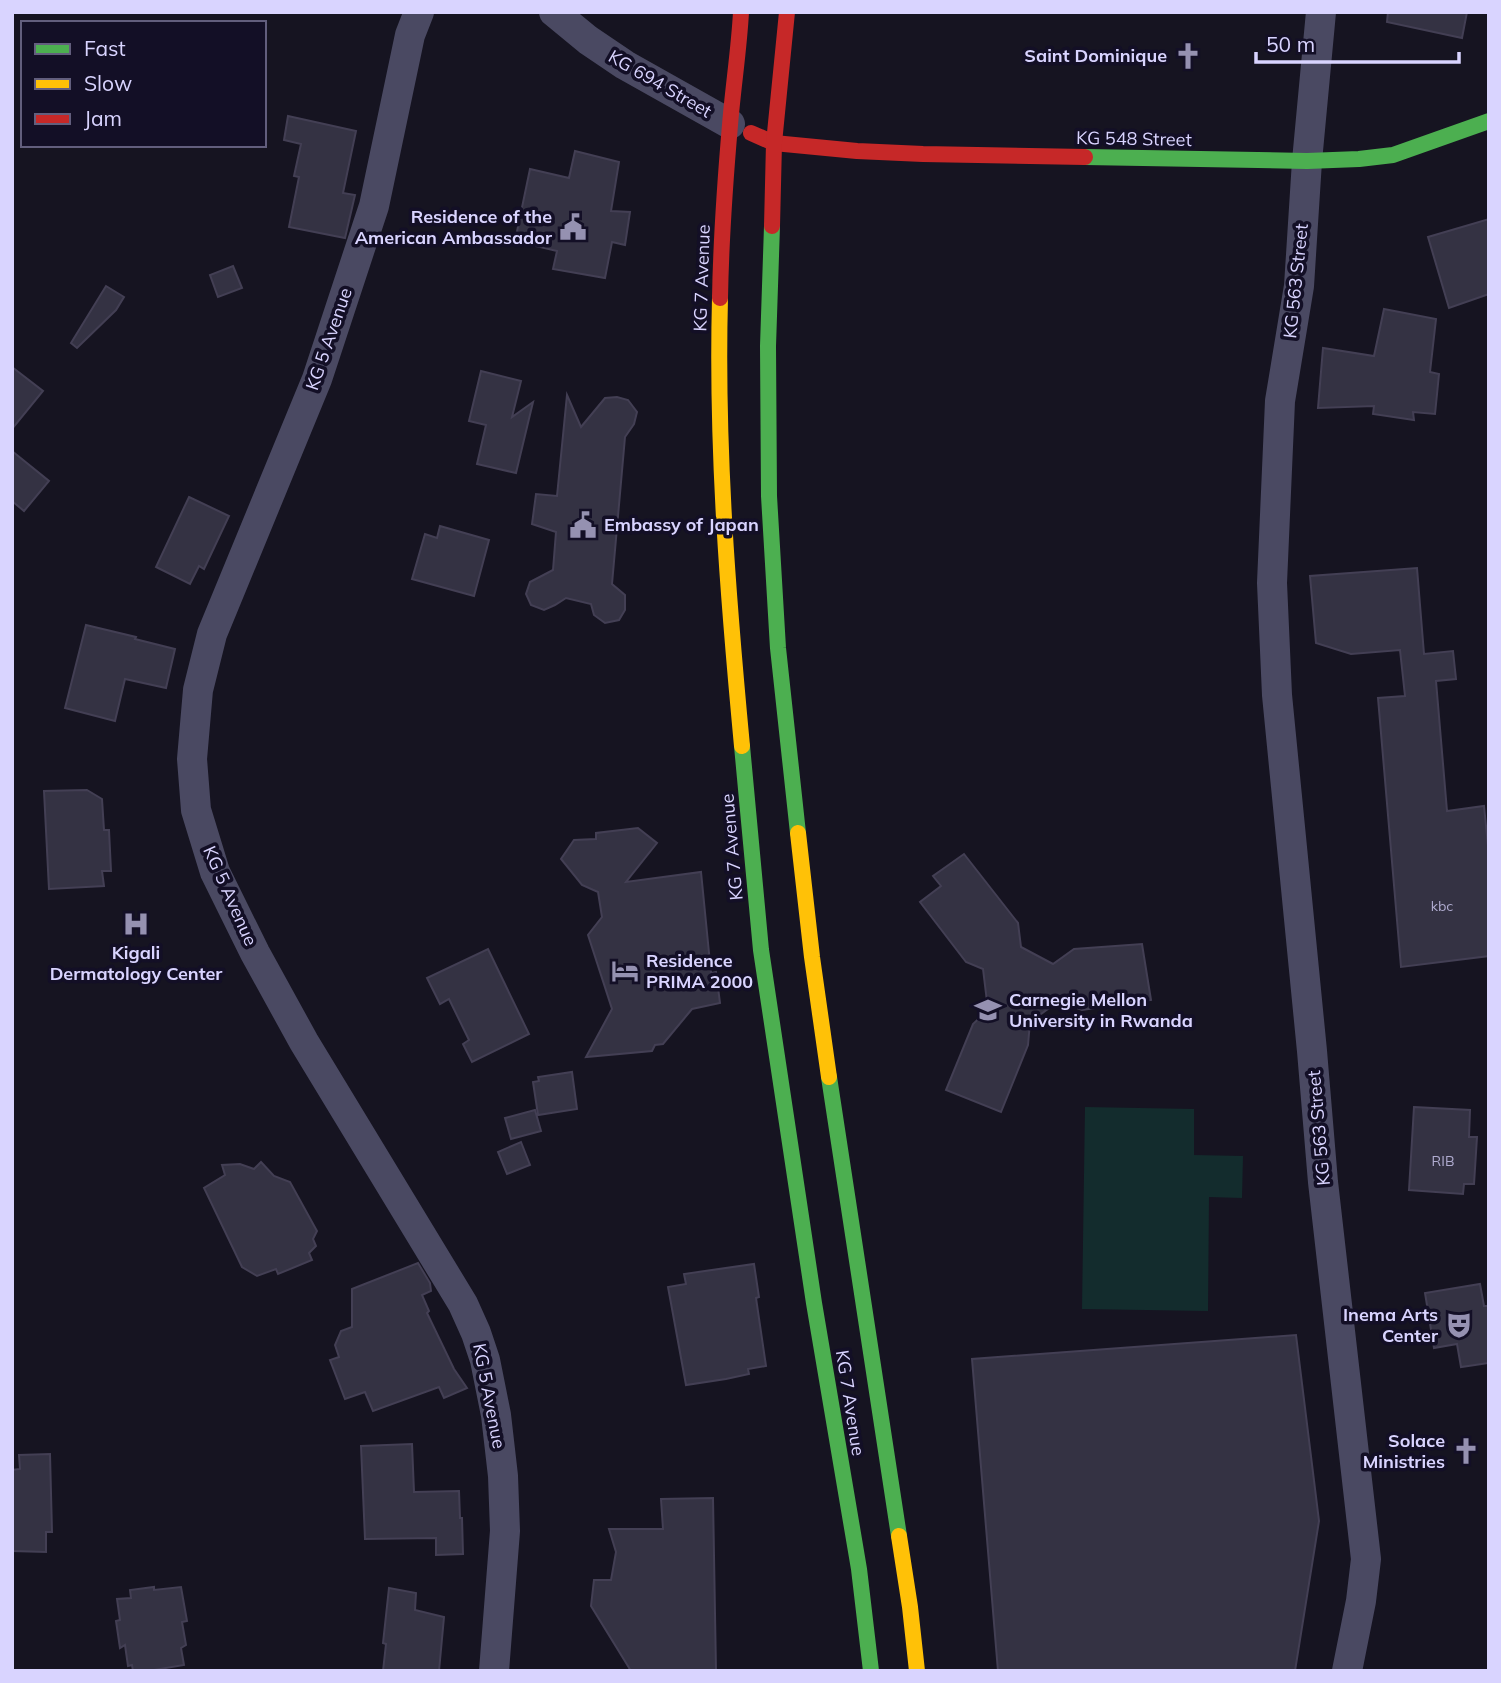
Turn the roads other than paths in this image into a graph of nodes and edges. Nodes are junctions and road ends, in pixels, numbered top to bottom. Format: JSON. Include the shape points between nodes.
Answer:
{"nodes":[{"id":1,"x":419,"y":12,"type":"edge"},
{"id":2,"x":554,"y":12,"type":"edge"},
{"id":3,"x":741,"y":12,"type":"edge"},
{"id":4,"x":787,"y":12,"type":"edge"},
{"id":5,"x":1321,"y":12,"type":"edge"},
{"id":6,"x":1489,"y":121,"type":"edge"},
{"id":7,"x":730,"y":124,"type":"junction"},
{"id":8,"x":774,"y":143,"type":"junction"},
{"id":9,"x":1307,"y":161,"type":"junction"},
{"id":10,"x":494,"y":1671,"type":"edge"},
{"id":11,"x":871,"y":1671,"type":"edge"},
{"id":12,"x":917,"y":1671,"type":"edge"},
{"id":13,"x":1347,"y":1671,"type":"edge"}],
"edges":[{"from":1,"to":10,"type":"street","name":"KG 5 Avenue","via":[[410,35],[374,206],[329,342],[212,634],[198,690],[192,759],[196,810],[215,872],[304,1042],[463,1304],[485,1360],[496,1415],[505,1531]]},
{"from":2,"to":7,"type":"street","name":"KG 694 Street","via":[[625,65]]},
{"from":3,"to":7,"type":"main road","name":"KG 7 Avenue"},
{"from":4,"to":8,"type":"main road","name":"KG 7 Avenue"},
{"from":5,"to":9,"type":"street","name":"KG 563 Street"},
{"from":6,"to":9,"type":"main road","name":"KG 548 Street","via":[[1393,155]]},
{"from":7,"to":8,"type":"main road","name":"KG 694 Street"},
{"from":7,"to":11,"type":"main road","name":"KG 7 Avenue","via":[[718,368],[735,675],[761,950],[859,1569]]},
{"from":8,"to":9,"type":"main road","name":"KG 548 Street","via":[[923,154]]},
{"from":8,"to":12,"type":"main road","name":"KG 7 Avenue","via":[[769,482],[778,648],[812,957]]},
{"from":9,"to":13,"type":"street","name":"KG 563 Street","via":[[1299,286],[1280,401],[1272,583],[1278,695],[1323,1182],[1366,1559]]}]}
